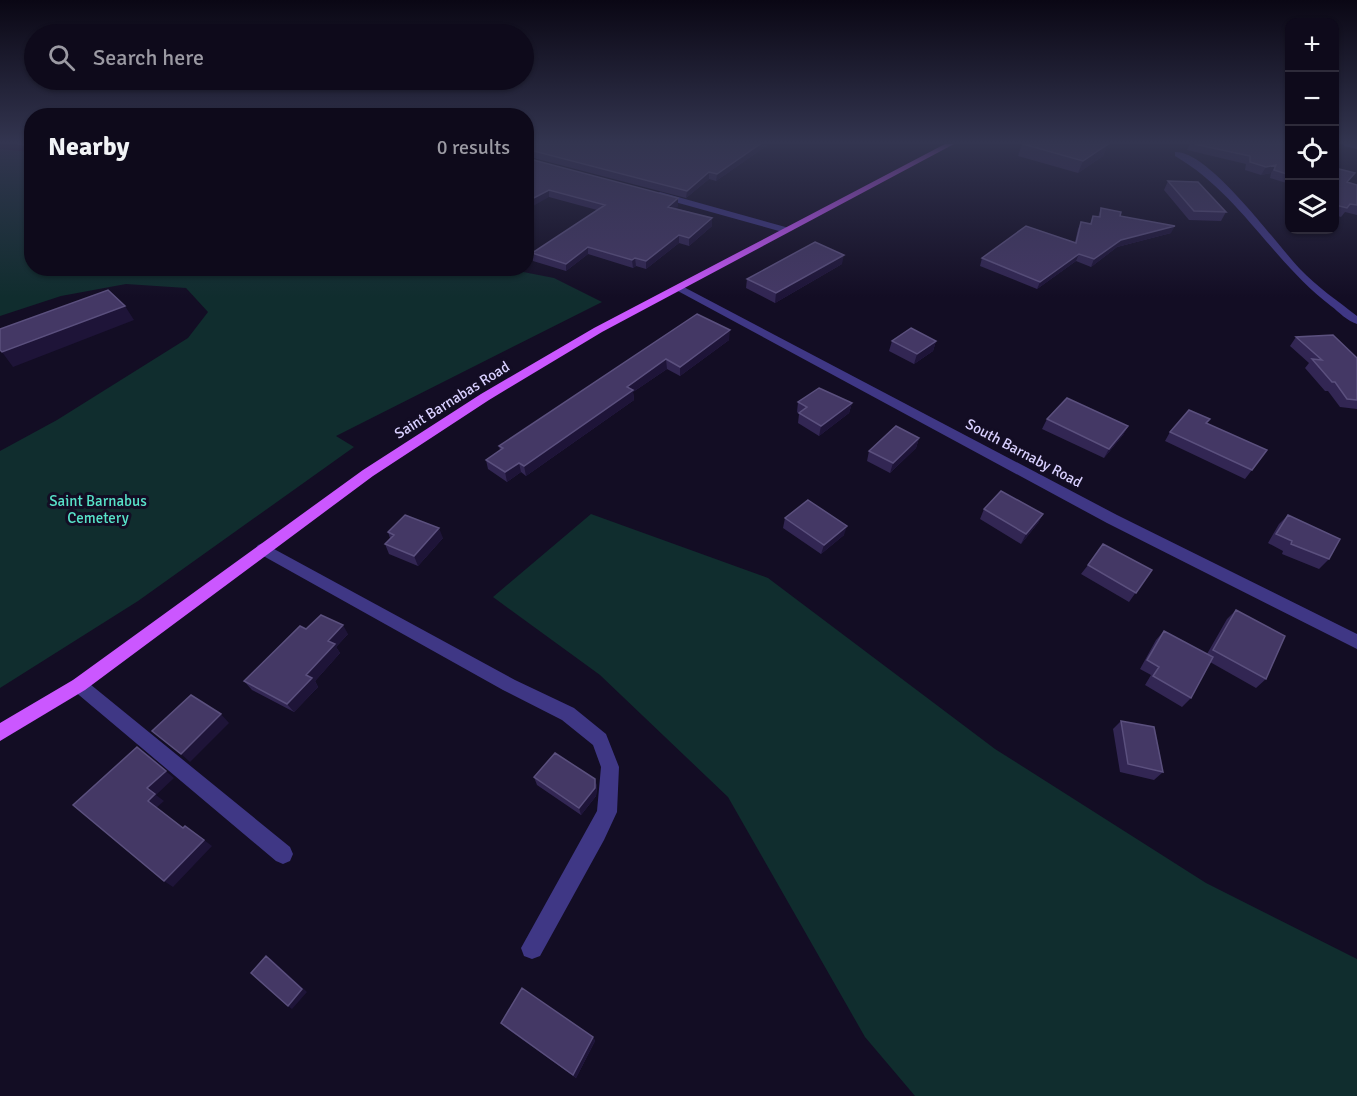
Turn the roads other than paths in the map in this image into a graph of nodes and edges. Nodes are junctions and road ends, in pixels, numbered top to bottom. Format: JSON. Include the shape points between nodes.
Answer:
{"nodes":[{"id":1,"x":660,"y":195,"type":"edge"},
{"id":2,"x":852,"y":195,"type":"edge"},
{"id":3,"x":1233,"y":195,"type":"edge"},
{"id":4,"x":786,"y":230,"type":"junction"},
{"id":5,"x":680,"y":288,"type":"junction"},
{"id":6,"x":1357,"y":321,"type":"edge"},
{"id":7,"x":263,"y":549,"type":"junction"},
{"id":8,"x":1357,"y":642,"type":"edge"},
{"id":9,"x":79,"y":685,"type":"junction"},
{"id":10,"x":0,"y":733,"type":"edge"},
{"id":11,"x":283,"y":854,"type":"dead end"},
{"id":12,"x":532,"y":948,"type":"dead end"}],
"edges":[{"from":1,"to":4,"type":"street"},
{"from":2,"to":4,"type":"main road","name":"Saint Barnabas Road"},
{"from":3,"to":6,"type":"street","via":[[1301,276]]},
{"from":4,"to":5,"type":"main road","name":"Saint Barnabas Road"},
{"from":5,"to":7,"type":"main road","name":"Saint Barnabas Road","via":[[598,330],[485,397],[368,473]]},
{"from":5,"to":8,"type":"street","name":"South Barnaby Road","via":[[1102,513]]},
{"from":7,"to":9,"type":"main road","name":"Saint Barnabas Road"},
{"from":7,"to":12,"type":"street","via":[[568,714],[600,740],[610,768],[607,812]]},
{"from":9,"to":10,"type":"main road","name":"Saint Barnabas Road"},
{"from":9,"to":11,"type":"street"}]}
